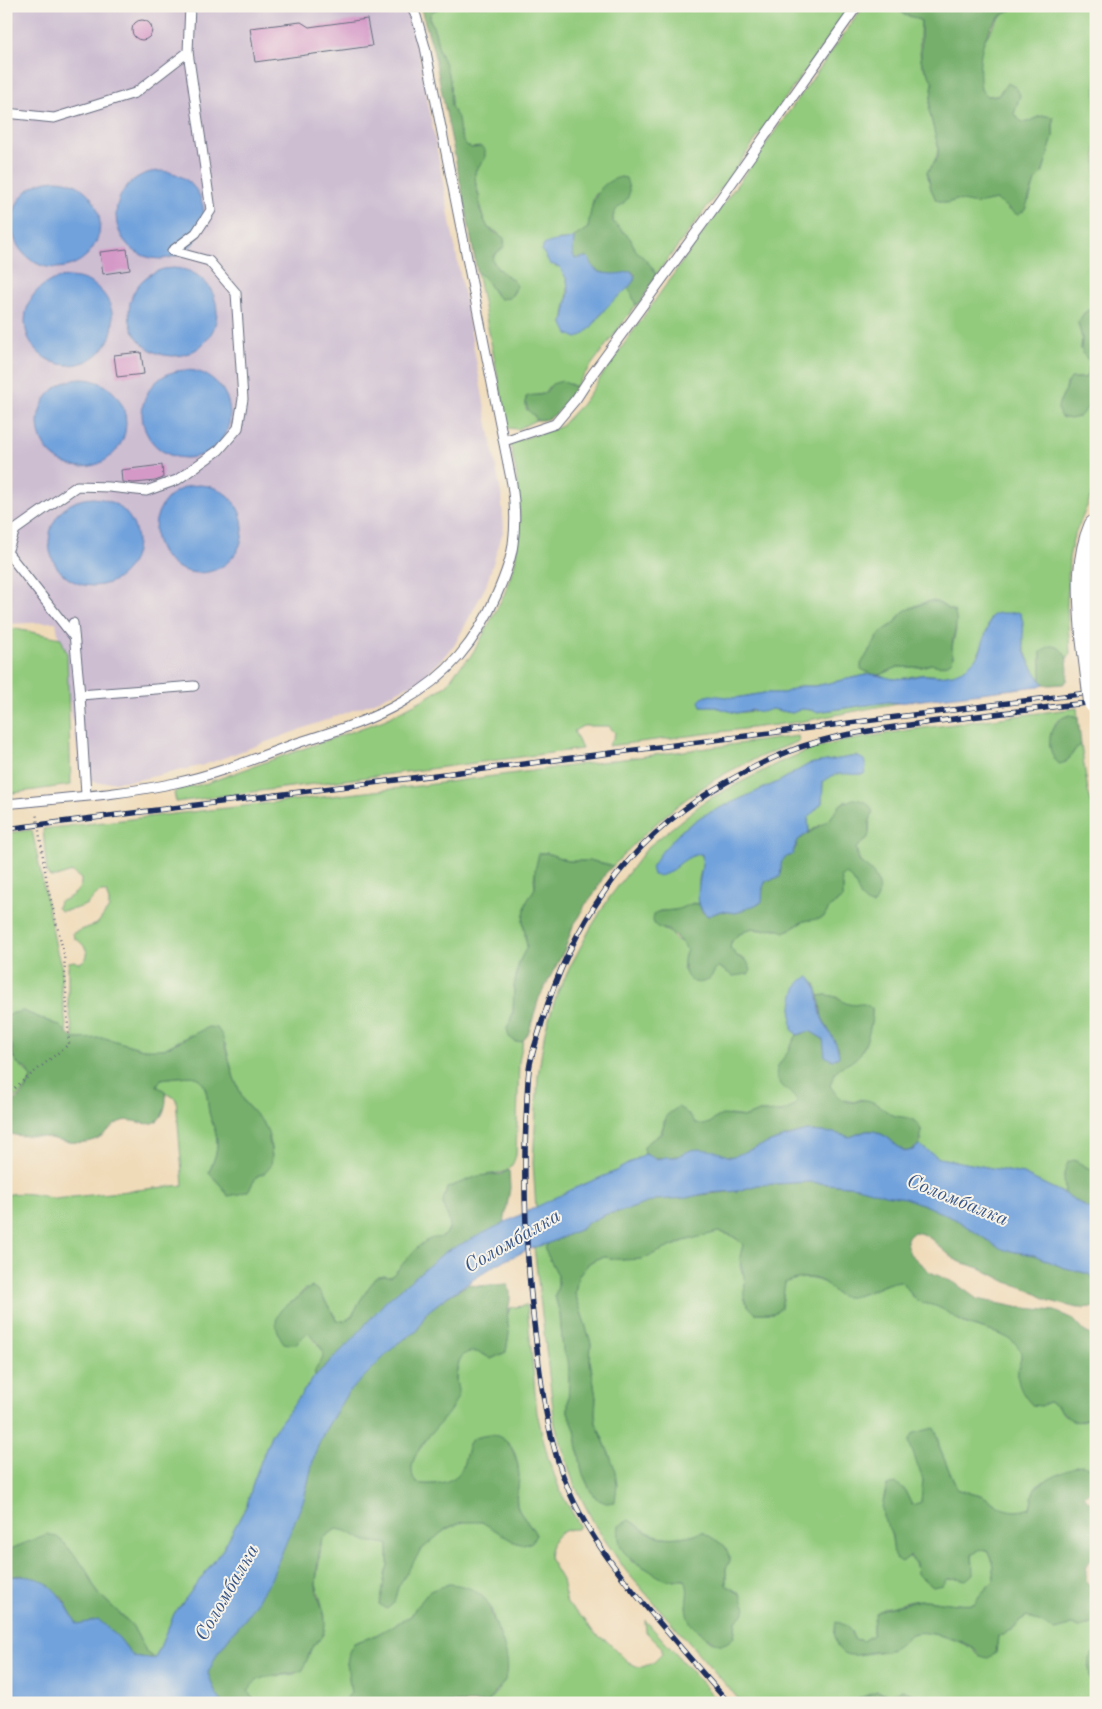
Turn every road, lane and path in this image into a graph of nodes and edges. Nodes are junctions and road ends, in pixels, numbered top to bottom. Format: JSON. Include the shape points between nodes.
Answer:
{"nodes":[{"id":1,"x":190,"y":6,"type":"edge"},
{"id":2,"x":411,"y":6,"type":"edge"},
{"id":3,"x":857,"y":6,"type":"edge"},
{"id":4,"x":188,"y":52,"type":"junction"},
{"id":5,"x":6,"y":113,"type":"edge"},
{"id":6,"x":504,"y":440,"type":"junction"},
{"id":7,"x":1096,"y":527,"type":"edge"},
{"id":8,"x":11,"y":531,"type":"edge"},
{"id":9,"x":73,"y":623,"type":"dead end"},
{"id":10,"x":74,"y":637,"type":"junction"},
{"id":11,"x":194,"y":686,"type":"dead end"},
{"id":12,"x":80,"y":696,"type":"junction"},
{"id":13,"x":1096,"y":702,"type":"edge"},
{"id":14,"x":86,"y":795,"type":"junction"},
{"id":15,"x":35,"y":801,"type":"junction"},
{"id":16,"x":6,"y":804,"type":"edge"},
{"id":17,"x":7,"y":1094,"type":"edge"}],
"edges":[{"from":1,"to":4,"type":"lane"},
{"from":2,"to":6,"type":"lane","via":[[425,47]]},
{"from":3,"to":6,"type":"lane","via":[[576,399],[555,424]]},
{"from":4,"to":5,"type":"lane","via":[[135,93],[54,118]]},
{"from":4,"to":8,"type":"lane","via":[[211,210],[196,233],[172,251],[209,260],[236,293],[242,399],[238,428],[220,450],[177,480],[146,491],[77,486]]},
{"from":6,"to":14,"type":"lane","via":[[515,511],[513,545],[504,578],[474,638],[432,683],[370,718],[205,775],[144,789]]},
{"from":7,"to":13,"type":"main road","bridge":true,"via":[[1085,579]]},
{"from":8,"to":10,"type":"lane","via":[[7,552]]},
{"from":9,"to":10,"type":"lane"},
{"from":10,"to":12,"type":"lane"},
{"from":11,"to":12,"type":"lane"},
{"from":12,"to":14,"type":"lane"},
{"from":14,"to":15,"type":"lane"},
{"from":15,"to":16,"type":"lane"},
{"from":15,"to":17,"type":"path","via":[[48,889],[64,954],[69,1044]]}]}
